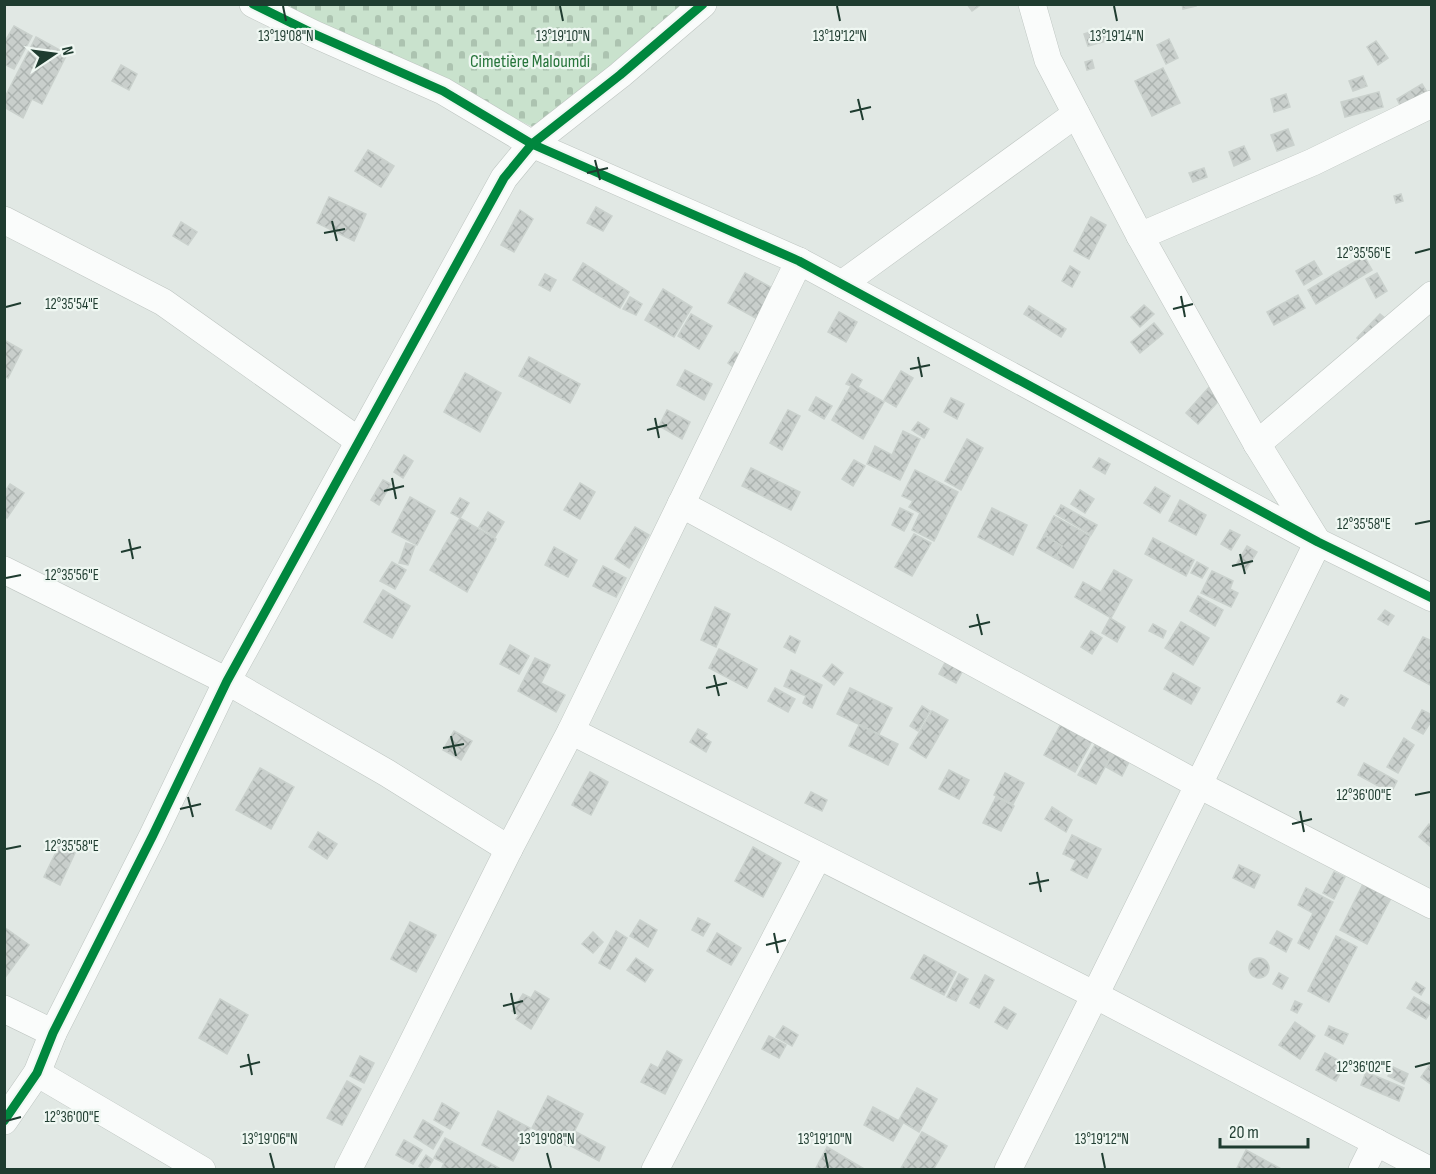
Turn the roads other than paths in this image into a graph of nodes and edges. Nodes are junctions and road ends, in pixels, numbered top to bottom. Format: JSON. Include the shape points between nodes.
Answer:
{"nodes":[{"id":1,"x":253,"y":4,"type":"edge"},
{"id":2,"x":703,"y":4,"type":"edge"},
{"id":3,"x":1032,"y":4,"type":"edge"},
{"id":4,"x":1431,"y":104,"type":"edge"},
{"id":5,"x":1076,"y":114,"type":"junction"},
{"id":6,"x":532,"y":144,"type":"junction"},
{"id":7,"x":4,"y":220,"type":"edge"},
{"id":8,"x":1140,"y":236,"type":"junction"},
{"id":9,"x":799,"y":261,"type":"junction"},
{"id":10,"x":842,"y":284,"type":"junction"},
{"id":11,"x":1431,"y":295,"type":"edge"},
{"id":12,"x":359,"y":441,"type":"junction"},
{"id":13,"x":1257,"y":444,"type":"junction"},
{"id":14,"x":681,"y":504,"type":"junction"},
{"id":15,"x":1317,"y":542,"type":"junction"},
{"id":16,"x":4,"y":570,"type":"edge"},
{"id":17,"x":1428,"y":590,"type":"edge"},
{"id":18,"x":227,"y":681,"type":"junction"},
{"id":19,"x":571,"y":731,"type":"junction"},
{"id":20,"x":1198,"y":785,"type":"junction"},
{"id":21,"x":509,"y":849,"type":"junction"},
{"id":22,"x":818,"y":856,"type":"junction"},
{"id":23,"x":1431,"y":904,"type":"edge"},
{"id":24,"x":1095,"y":995,"type":"junction"},
{"id":25,"x":4,"y":1009,"type":"edge"},
{"id":26,"x":53,"y":1033,"type":"junction"},
{"id":27,"x":37,"y":1073,"type":"junction"},
{"id":28,"x":4,"y":1121,"type":"edge"},
{"id":29,"x":1376,"y":1142,"type":"junction"},
{"id":30,"x":202,"y":1170,"type":"edge"},
{"id":31,"x":348,"y":1170,"type":"edge"},
{"id":32,"x":655,"y":1170,"type":"edge"},
{"id":33,"x":1008,"y":1170,"type":"edge"},
{"id":34,"x":1362,"y":1170,"type":"edge"},
{"id":35,"x":1429,"y":1170,"type":"edge"}],
"edges":[{"from":1,"to":6,"type":"street","via":[[443,91]]},
{"from":2,"to":6,"type":"street"},
{"from":3,"to":5,"type":"street","via":[[1047,60]]},
{"from":4,"to":8,"type":"street","via":[[1313,162]]},
{"from":5,"to":8,"type":"street"},
{"from":5,"to":10,"type":"street"},
{"from":6,"to":9,"type":"street"},
{"from":6,"to":12,"type":"street","via":[[504,178]]},
{"from":7,"to":12,"type":"street","via":[[164,302]]},
{"from":8,"to":13,"type":"street"},
{"from":9,"to":10,"type":"street"},
{"from":9,"to":14,"type":"street"},
{"from":10,"to":15,"type":"street"},
{"from":11,"to":13,"type":"street"},
{"from":12,"to":18,"type":"street"},
{"from":13,"to":15,"type":"street"},
{"from":14,"to":19,"type":"street"},
{"from":14,"to":20,"type":"street"},
{"from":15,"to":17,"type":"street"},
{"from":15,"to":20,"type":"street"},
{"from":16,"to":18,"type":"street"},
{"from":18,"to":21,"type":"street"},
{"from":18,"to":26,"type":"street"},
{"from":19,"to":21,"type":"street"},
{"from":19,"to":22,"type":"street"},
{"from":20,"to":23,"type":"street"},
{"from":20,"to":24,"type":"street"},
{"from":21,"to":31,"type":"street"},
{"from":22,"to":24,"type":"street"},
{"from":22,"to":32,"type":"street"},
{"from":24,"to":29,"type":"street"},
{"from":24,"to":33,"type":"street"},
{"from":25,"to":26,"type":"street"},
{"from":26,"to":27,"type":"street"},
{"from":27,"to":28,"type":"street"},
{"from":27,"to":30,"type":"street"},
{"from":29,"to":34,"type":"street"},
{"from":29,"to":35,"type":"street"}]}
